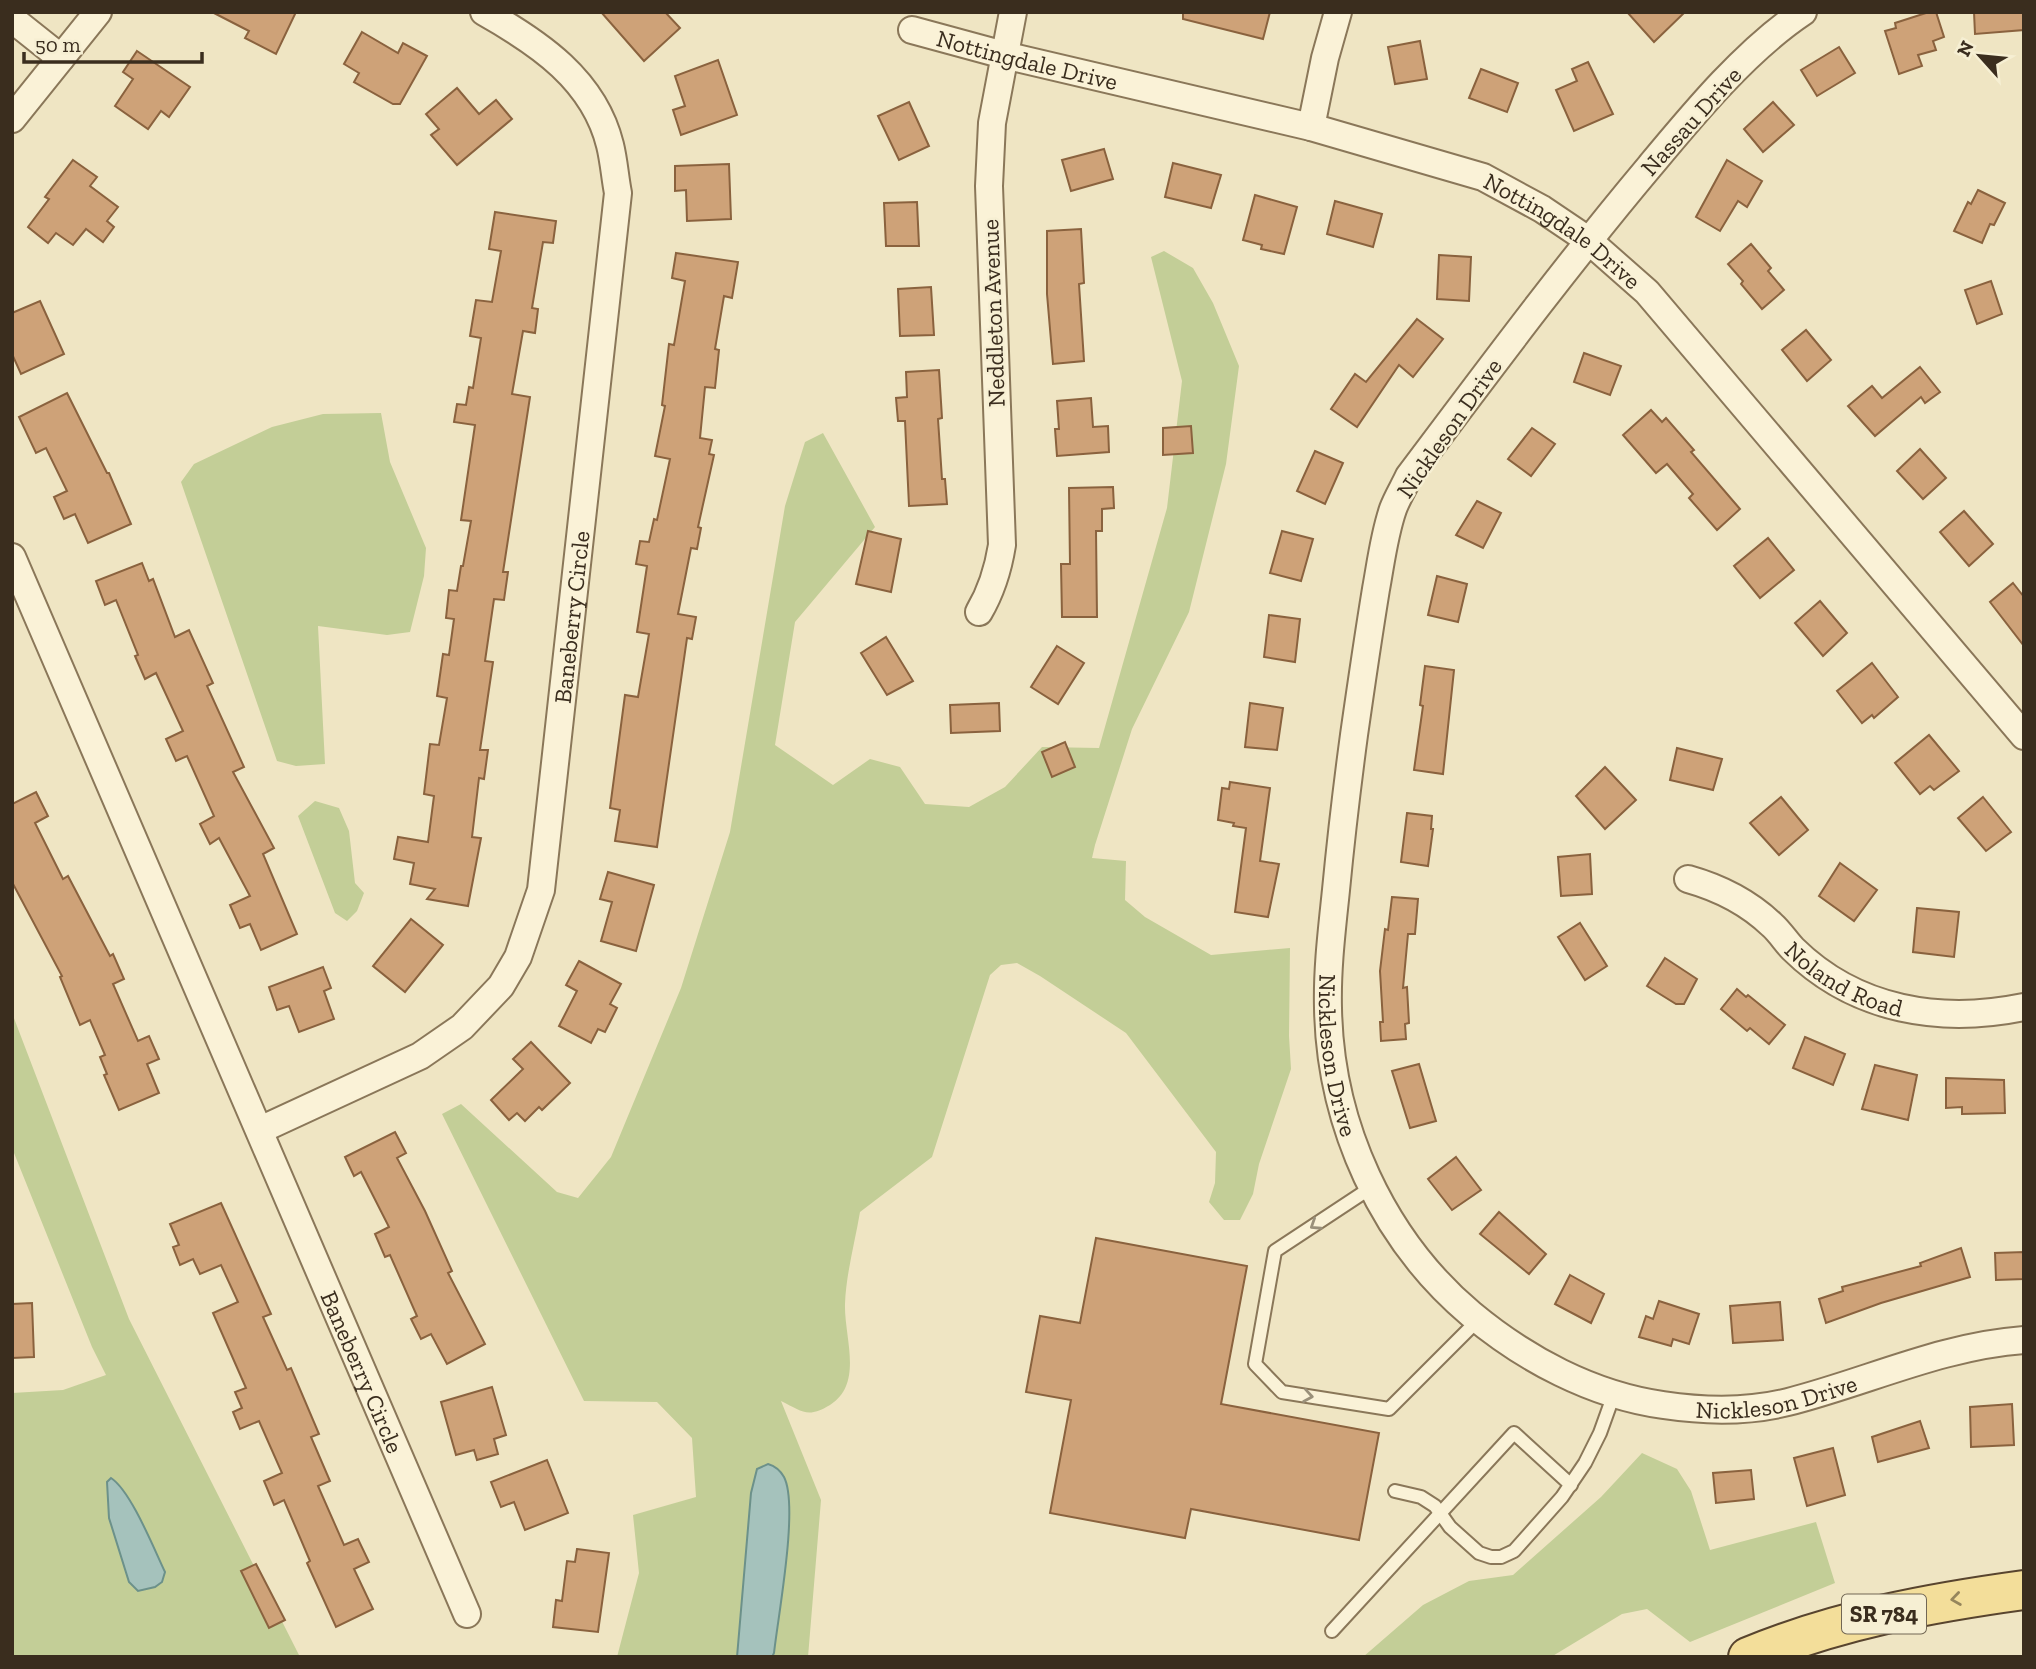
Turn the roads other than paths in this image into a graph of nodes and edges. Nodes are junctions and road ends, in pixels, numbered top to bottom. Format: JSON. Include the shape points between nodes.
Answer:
{"nodes":[{"id":1,"x":98,"y":12,"type":"edge"},
{"id":2,"x":485,"y":12,"type":"edge"},
{"id":3,"x":1013,"y":12,"type":"edge"},
{"id":4,"x":1338,"y":12,"type":"edge"},
{"id":5,"x":1803,"y":12,"type":"edge"},
{"id":6,"x":12,"y":19,"type":"edge"},
{"id":7,"x":912,"y":30,"type":"dead end"},
{"id":8,"x":1004,"y":55,"type":"junction"},
{"id":9,"x":61,"y":58,"type":"junction"},
{"id":10,"x":12,"y":119,"type":"edge"},
{"id":11,"x":1311,"y":127,"type":"junction"},
{"id":12,"x":1588,"y":240,"type":"junction"},
{"id":13,"x":12,"y":557,"type":"edge"},
{"id":14,"x":979,"y":612,"type":"dead end"},
{"id":15,"x":2024,"y":736,"type":"edge"},
{"id":16,"x":1688,"y":879,"type":"dead end"},
{"id":17,"x":2024,"y":1007,"type":"edge"},
{"id":18,"x":260,"y":1130,"type":"junction"},
{"id":19,"x":1372,"y":1187,"type":"junction"},
{"id":20,"x":1478,"y":1320,"type":"junction"},
{"id":21,"x":2024,"y":1340,"type":"edge"},
{"id":22,"x":1614,"y":1394,"type":"junction"},
{"id":23,"x":1571,"y":1485,"type":"junction"},
{"id":24,"x":1395,"y":1491,"type":"dead end"},
{"id":25,"x":1440,"y":1513,"type":"junction"},
{"id":26,"x":2024,"y":1590,"type":"edge"},
{"id":27,"x":467,"y":1614,"type":"dead end"},
{"id":28,"x":1332,"y":1631,"type":"dead end"},
{"id":29,"x":1748,"y":1657,"type":"edge"}],
"edges":[{"from":1,"to":9,"type":"street"},
{"from":2,"to":18,"type":"street","name":"Baneberry Circle","via":[[530,38],[570,72],[596,109],[610,144],[618,193],[541,890],[518,957],[501,986],[462,1027],[420,1056]]},
{"from":3,"to":8,"type":"street","name":"Neddleton Avenue"},
{"from":4,"to":11,"type":"street"},
{"from":5,"to":12,"type":"street","name":"Nassau Drive","via":[[1754,51]]},
{"from":6,"to":9,"type":"street"},
{"from":7,"to":8,"type":"street","name":"Nottingdale Drive"},
{"from":8,"to":11,"type":"street","name":"Nottingdale Drive"},
{"from":8,"to":14,"type":"street","name":"Neddleton Avenue","via":[[992,123],[989,186],[1002,545],[990,595]]},
{"from":9,"to":10,"type":"street"},
{"from":11,"to":12,"type":"street","name":"Nottingdale Drive","via":[[1483,177]]},
{"from":12,"to":15,"type":"street","name":"Nottingdale Drive","via":[[1647,292]]},
{"from":12,"to":19,"type":"street","name":"Nickleson Drive","via":[[1409,476],[1386,532],[1346,794],[1328,960],[1331,1050],[1342,1109]]},
{"from":13,"to":18,"type":"street","name":"Baneberry Circle"},
{"from":16,"to":17,"type":"street","name":"Noland Road","via":[[1750,906],[1822,973],[1880,1002],[1952,1016]]},
{"from":18,"to":27,"type":"street","name":"Baneberry Circle"},
{"from":19,"to":20,"type":"street","name":"Nickleson Drive","via":[[1393,1227],[1428,1272]]},
{"from":19,"to":20,"type":"lane","one_way":true,"via":[[1275,1251],[1255,1364],[1282,1392],[1389,1409]]},
{"from":20,"to":22,"type":"street","name":"Nickleson Drive","via":[[1530,1357]]},
{"from":21,"to":22,"type":"street","name":"Nickleson Drive","via":[[1959,1350],[1786,1403],[1751,1408],[1660,1405]]},
{"from":22,"to":23,"type":"lane","via":[[1586,1463]]},
{"from":23,"to":25,"type":"lane","via":[[1514,1551],[1501,1557],[1479,1553]]},
{"from":23,"to":25,"type":"lane","via":[[1514,1433]]},
{"from":24,"to":25,"type":"lane","via":[[1421,1497]]},
{"from":25,"to":28,"type":"lane"},
{"from":26,"to":29,"type":"main road","number":"SR 784","one_way":true,"via":[[1937,1602],[1858,1620]]}]}
